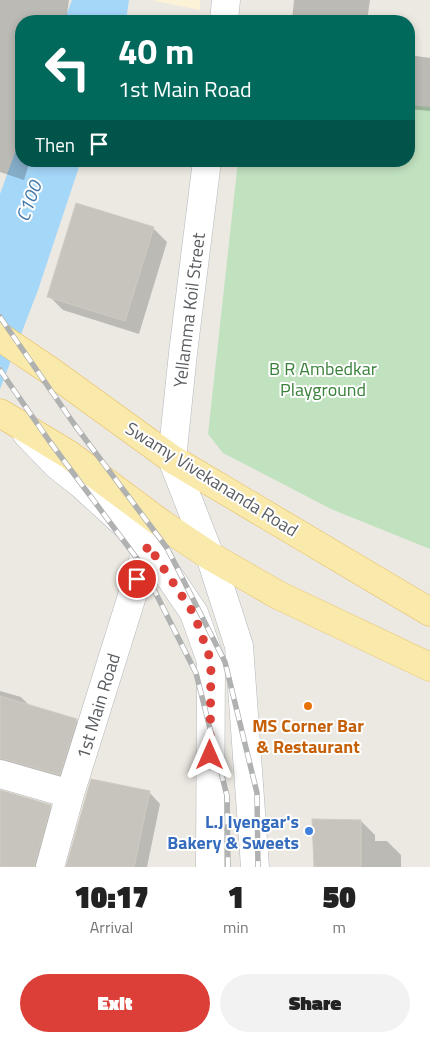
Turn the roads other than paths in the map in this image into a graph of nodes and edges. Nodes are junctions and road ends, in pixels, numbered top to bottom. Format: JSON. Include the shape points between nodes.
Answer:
{"nodes":[{"id":1,"x":226,"y":0,"type":"edge"},
{"id":2,"x":225,"y":15,"type":"edge"},
{"id":3,"x":206,"y":167,"type":"edge"},
{"id":4,"x":0,"y":337,"type":"edge"},
{"id":5,"x":8,"y":418,"type":"edge"},
{"id":6,"x":172,"y":459,"type":"junction"},
{"id":7,"x":94,"y":483,"type":"junction"},
{"id":8,"x":148,"y":545,"type":"junction"},
{"id":9,"x":210,"y":556,"type":"junction"},
{"id":10,"x":430,"y":612,"type":"edge"},
{"id":11,"x":430,"y":667,"type":"edge"},
{"id":12,"x":0,"y":774,"type":"edge"},
{"id":13,"x":70,"y":794,"type":"junction"},
{"id":14,"x":50,"y":867,"type":"edge"},
{"id":15,"x":210,"y":867,"type":"edge"},
{"id":16,"x":255,"y":867,"type":"edge"}],
"edges":[{"from":1,"to":2,"type":"main road"},
{"from":3,"to":6,"type":"main road","name":"Yellamma Koil Street"},
{"from":4,"to":6,"type":"main road","name":"Swamy Vivekananda Road"},
{"from":5,"to":7,"type":"main road","via":[[68,454]]},
{"from":6,"to":9,"type":"main road"},
{"from":6,"to":10,"type":"main road","name":"Swamy Vivekananda Road"},
{"from":7,"to":8,"type":"main road"},
{"from":7,"to":9,"type":"main road"},
{"from":8,"to":13,"type":"main road","name":"1st Main Road"},
{"from":8,"to":15,"type":"main road","via":[[194,614],[211,661]]},
{"from":9,"to":11,"type":"main road","via":[[278,595]]},
{"from":9,"to":16,"type":"main road","via":[[239,646]]},
{"from":12,"to":13,"type":"main road"},
{"from":13,"to":14,"type":"main road","name":"1st Main Road"}]}
